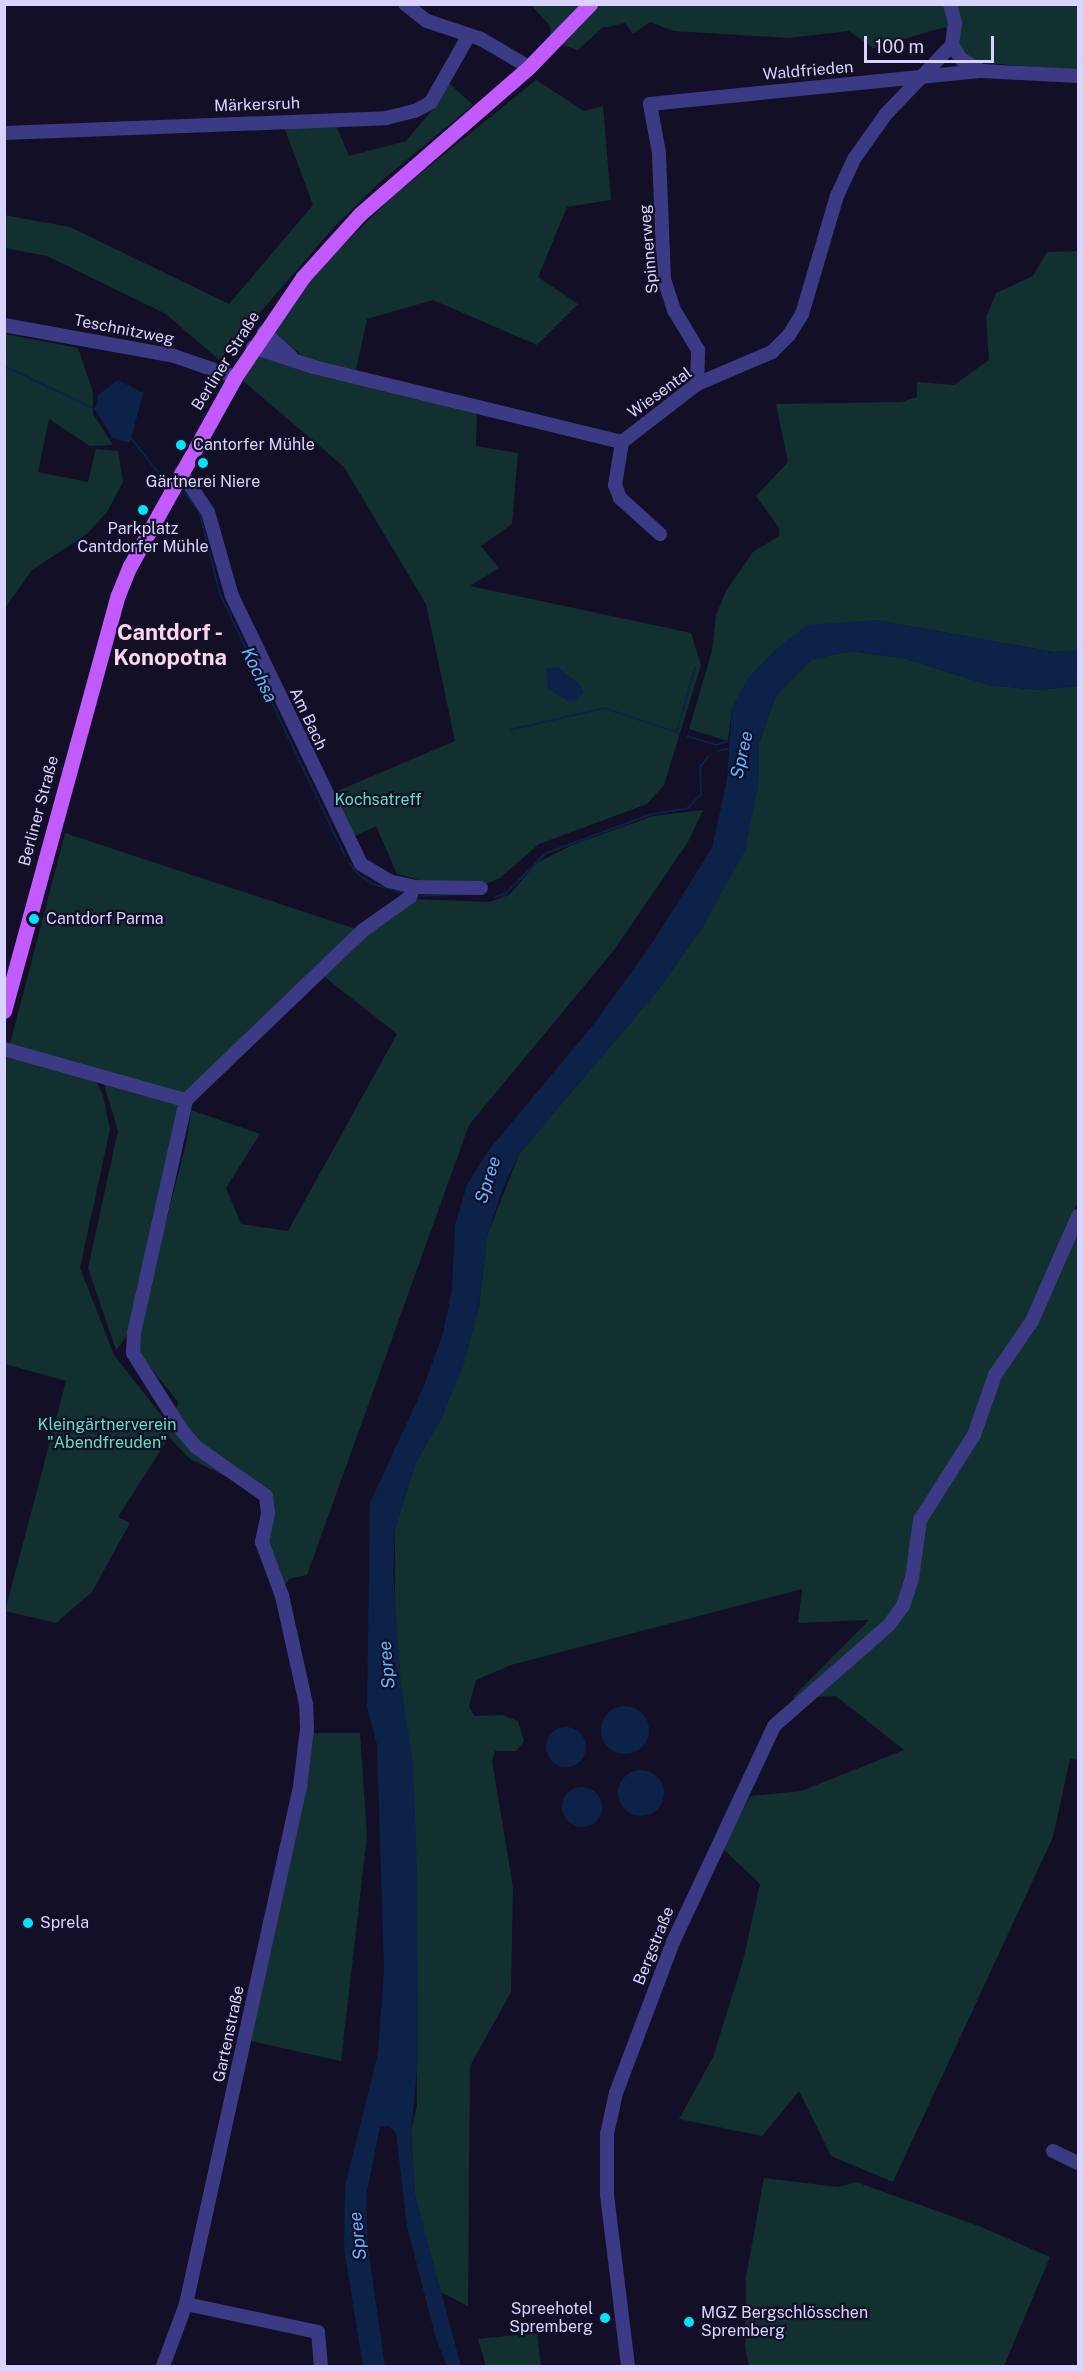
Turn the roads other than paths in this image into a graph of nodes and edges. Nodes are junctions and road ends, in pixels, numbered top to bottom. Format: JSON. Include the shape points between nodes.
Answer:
{"nodes":[{"id":1,"x":405,"y":4,"type":"edge"},
{"id":2,"x":590,"y":4,"type":"edge"},
{"id":3,"x":950,"y":4,"type":"edge"},
{"id":4,"x":469,"y":35,"type":"junction"},
{"id":5,"x":952,"y":45,"type":"junction"},
{"id":6,"x":529,"y":67,"type":"junction"},
{"id":7,"x":982,"y":71,"type":"junction"},
{"id":8,"x":1078,"y":76,"type":"edge"},
{"id":9,"x":922,"y":77,"type":"junction"},
{"id":10,"x":650,"y":104,"type":"joint"},
{"id":11,"x":4,"y":133,"type":"edge"},
{"id":12,"x":4,"y":325,"type":"edge"},
{"id":13,"x":264,"y":332,"type":"junction"},
{"id":14,"x":253,"y":347,"type":"junction"},
{"id":15,"x":292,"y":358,"type":"junction"},
{"id":16,"x":235,"y":377,"type":"junction"},
{"id":17,"x":697,"y":384,"type":"junction"},
{"id":18,"x":622,"y":442,"type":"junction"},
{"id":19,"x":181,"y":472,"type":"junction"},
{"id":20,"x":660,"y":534,"type":"dead end"},
{"id":21,"x":414,"y":887,"type":"junction"},
{"id":22,"x":481,"y":888,"type":"dead end"},
{"id":23,"x":4,"y":1011,"type":"edge"},
{"id":24,"x":4,"y":1049,"type":"edge"},
{"id":25,"x":186,"y":1100,"type":"junction"},
{"id":26,"x":1078,"y":1216,"type":"edge"},
{"id":27,"x":1053,"y":2151,"type":"dead end"},
{"id":28,"x":1078,"y":2163,"type":"edge"},
{"id":29,"x":186,"y":2304,"type":"junction"},
{"id":30,"x":163,"y":2367,"type":"edge"},
{"id":31,"x":321,"y":2367,"type":"edge"},
{"id":32,"x":628,"y":2367,"type":"edge"}],
"edges":[{"from":1,"to":4,"type":"street","via":[[427,21]]},
{"from":2,"to":6,"type":"main road","name":"Berliner Straße"},
{"from":3,"to":5,"type":"street","via":[[955,23]]},
{"from":4,"to":6,"type":"street","via":[[499,47]]},
{"from":4,"to":11,"type":"street","name":"Märkersruh","via":[[430,102],[415,111],[386,118]]},
{"from":5,"to":7,"type":"street","via":[[961,59]]},
{"from":5,"to":9,"type":"street","name":"Wiesental"},
{"from":6,"to":13,"type":"main road","name":"Berliner Straße","via":[[360,214],[303,277]]},
{"from":7,"to":8,"type":"street","name":"Waldfrieden"},
{"from":7,"to":9,"type":"street","name":"Waldfrieden"},
{"from":9,"to":10,"type":"street","name":"Waldfrieden"},
{"from":9,"to":17,"type":"street","name":"Wiesental","via":[[886,114],[854,159],[837,196],[802,314],[789,335],[771,352]]},
{"from":10,"to":17,"type":"street","name":"Spinnerweg","via":[[659,153],[664,279],[674,310],[699,350]]},
{"from":12,"to":16,"type":"street","name":"Teschnitzweg","via":[[174,356]]},
{"from":13,"to":14,"type":"main road","name":"Berliner Straße"},
{"from":13,"to":15,"type":"street","name":"Wiesental"},
{"from":14,"to":15,"type":"street","name":"Wiesental"},
{"from":14,"to":16,"type":"main road","name":"Berliner Straße"},
{"from":15,"to":18,"type":"street","name":"Wiesental","via":[[314,367]]},
{"from":16,"to":19,"type":"main road","name":"Berliner Straße"},
{"from":17,"to":18,"type":"street","name":"Wiesental"},
{"from":18,"to":20,"type":"street","via":[[615,486],[620,498]]},
{"from":19,"to":21,"type":"street","name":"Am Bach","via":[[208,512],[231,596],[355,856],[378,876]]},
{"from":19,"to":23,"type":"main road","name":"Berliner Straße","via":[[118,596]]},
{"from":21,"to":22,"type":"street","name":"Am Bach"},
{"from":21,"to":25,"type":"street","via":[[410,897],[362,931]]},
{"from":24,"to":25,"type":"street"},
{"from":25,"to":29,"type":"street","name":"Gartenstraße","via":[[133,1353],[196,1447],[266,1496],[268,1513],[262,1542],[282,1596],[306,1704],[300,1787]]},
{"from":26,"to":32,"type":"street","name":"Bergstraße","via":[[1032,1321],[995,1374],[974,1435],[920,1520],[912,1579],[903,1606],[889,1625],[774,1726],[723,1828],[632,2048],[608,2134],[607,2194]]},
{"from":27,"to":28,"type":"street"},
{"from":29,"to":30,"type":"street","name":"Gartenstraße"},
{"from":29,"to":31,"type":"street","via":[[318,2332]]}]}
